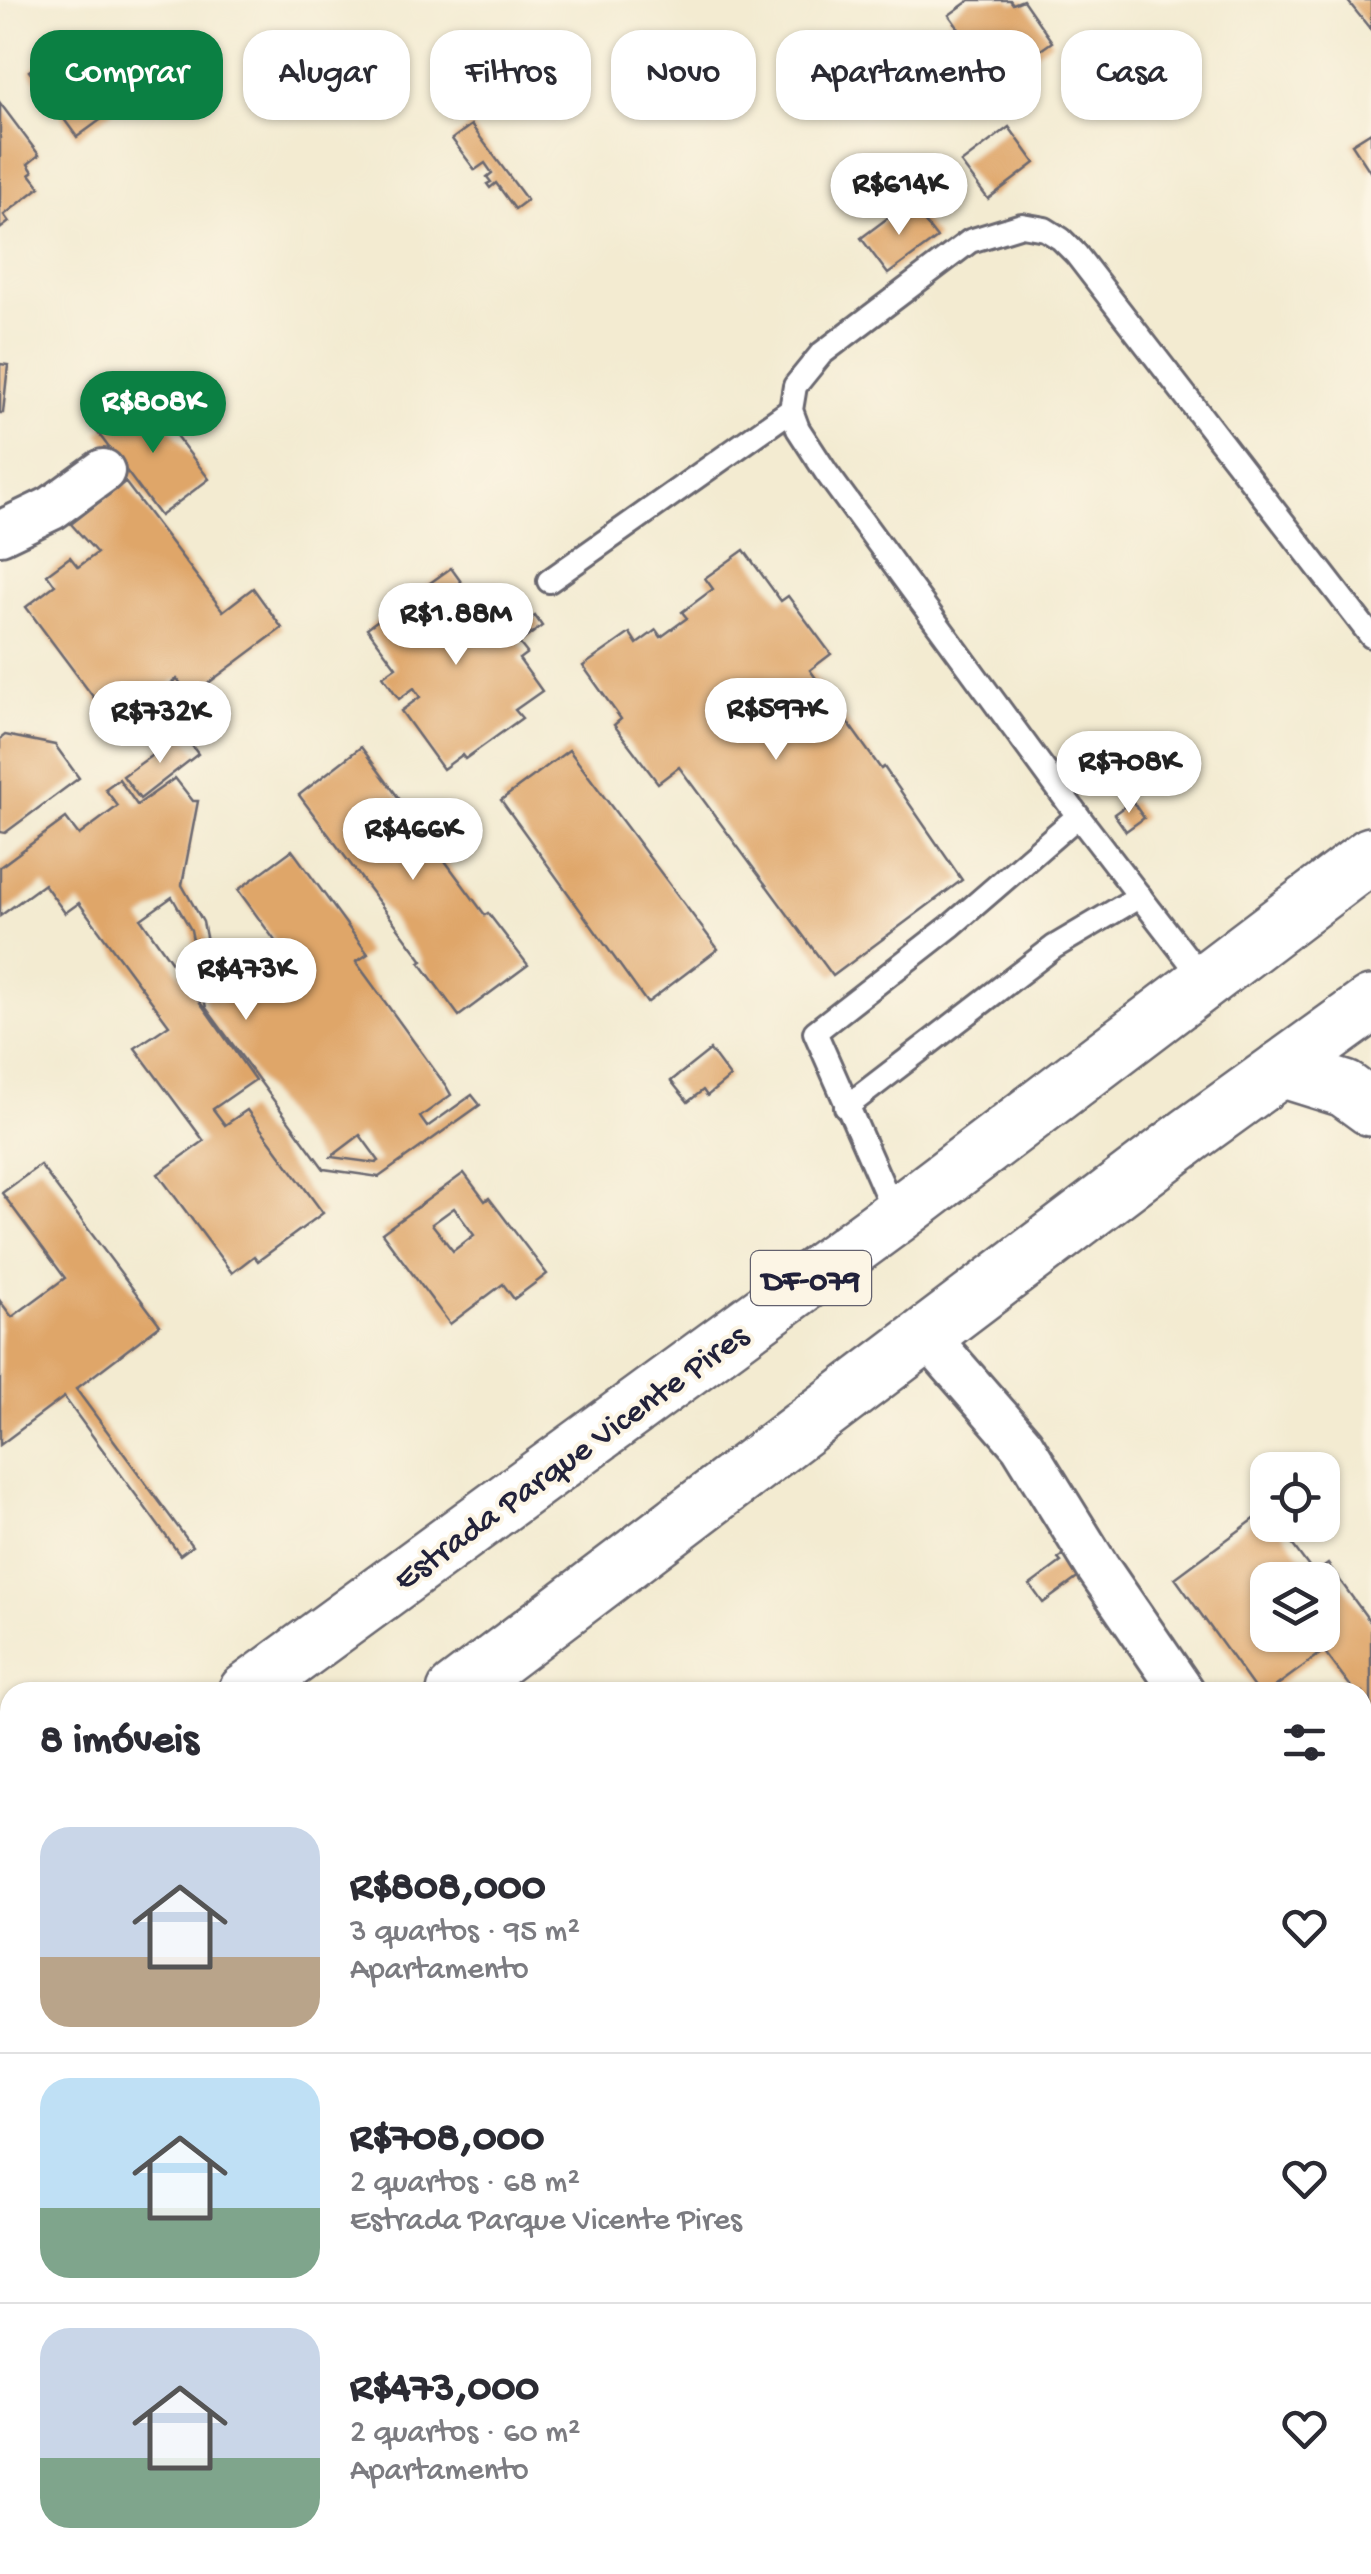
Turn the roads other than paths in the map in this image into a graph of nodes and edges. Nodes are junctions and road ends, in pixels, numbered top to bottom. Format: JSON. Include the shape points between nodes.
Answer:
{"nodes":[{"id":1,"x":792,"y":410,"type":"junction"},
{"id":2,"x":103,"y":471,"type":"dead end"},
{"id":3,"x":0,"y":533,"type":"edge"},
{"id":4,"x":549,"y":581,"type":"dead end"},
{"id":5,"x":1371,"y":636,"type":"edge"},
{"id":6,"x":1078,"y":816,"type":"junction"},
{"id":7,"x":1371,"y":855,"type":"edge"},
{"id":8,"x":1140,"y":896,"type":"junction"},
{"id":9,"x":1204,"y":980,"type":"junction"},
{"id":10,"x":1371,"y":1004,"type":"edge"},
{"id":11,"x":1281,"y":1069,"type":"junction"},
{"id":12,"x":846,"y":1107,"type":"junction"},
{"id":13,"x":1371,"y":1108,"type":"edge"},
{"id":14,"x":896,"y":1216,"type":"junction"},
{"id":15,"x":927,"y":1336,"type":"junction"},
{"id":16,"x":260,"y":1682,"type":"edge"},
{"id":17,"x":469,"y":1682,"type":"edge"},
{"id":18,"x":1175,"y":1682,"type":"edge"}],
"edges":[{"from":1,"to":4,"type":"lane"},
{"from":1,"to":5,"type":"lane","via":[[795,386],[821,354],[970,241],[1007,227],[1045,229],[1076,254]]},
{"from":1,"to":6,"type":"lane","via":[[826,472]]},
{"from":2,"to":3,"type":"street","via":[[52,508]]},
{"from":6,"to":8,"type":"lane"},
{"from":6,"to":12,"type":"lane","via":[[816,1032]]},
{"from":7,"to":9,"type":"main road","name":"Estrada Parque Vicente Pires","number":"DF-079"},
{"from":8,"to":9,"type":"lane"},
{"from":8,"to":12,"type":"lane","via":[[1054,947]]},
{"from":9,"to":14,"type":"main road","name":"Estrada Parque Vicente Pires","number":"DF-079"},
{"from":10,"to":11,"type":"main road"},
{"from":11,"to":13,"type":"main road","via":[[1345,1089]]},
{"from":11,"to":15,"type":"main road"},
{"from":12,"to":14,"type":"lane"},
{"from":14,"to":16,"type":"main road","name":"Estrada Parque Vicente Pires","number":"DF-079"},
{"from":15,"to":17,"type":"main road"},
{"from":15,"to":18,"type":"street","via":[[1022,1445]]}]}
